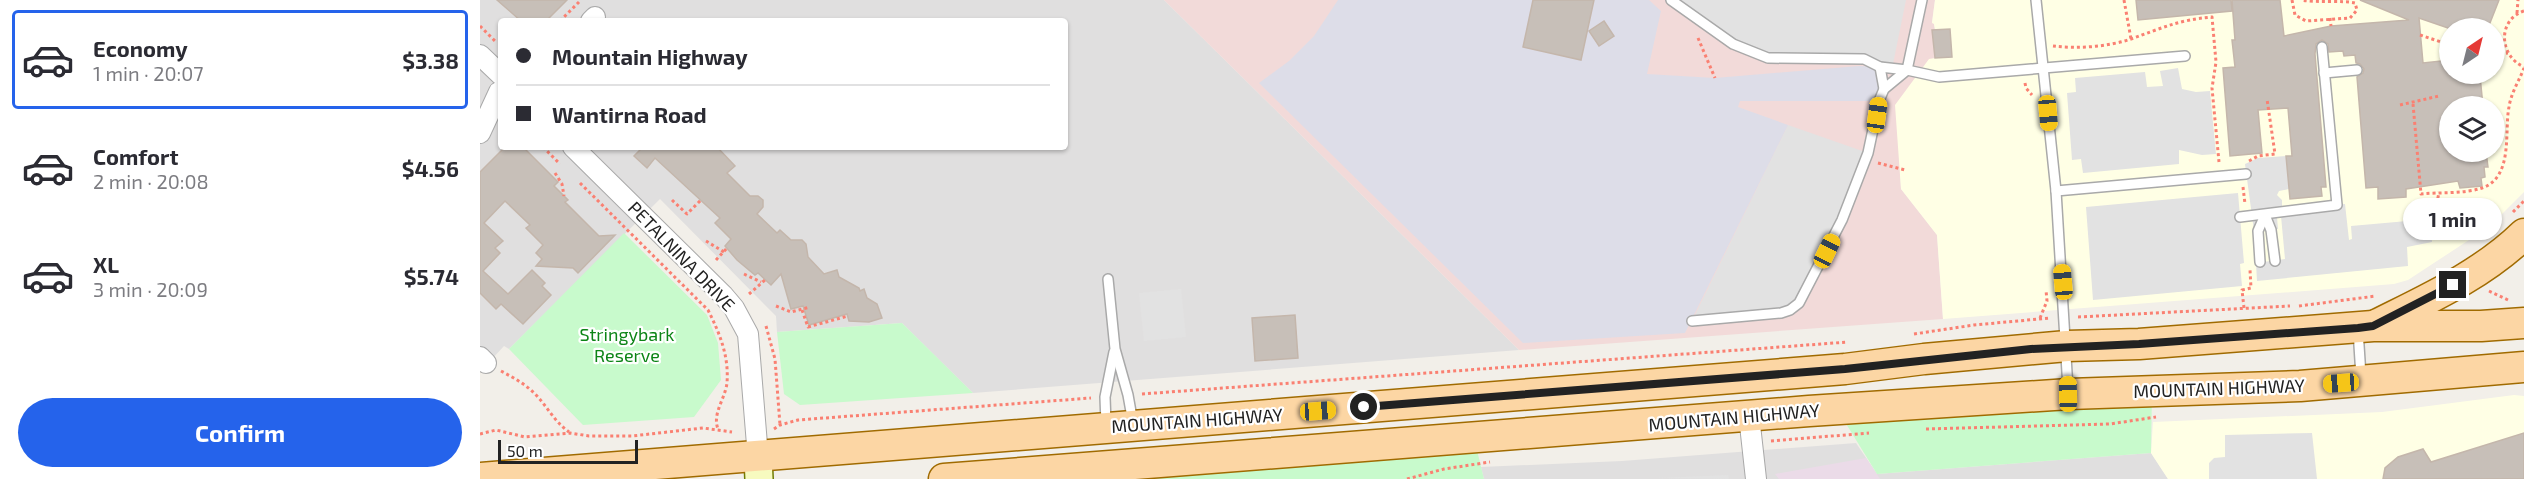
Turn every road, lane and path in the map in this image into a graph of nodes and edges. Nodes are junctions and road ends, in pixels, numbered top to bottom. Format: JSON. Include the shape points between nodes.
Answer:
{"nodes":[{"id":1,"x":1671,"y":0,"type":"edge"},
{"id":2,"x":1922,"y":0,"type":"edge"},
{"id":3,"x":2036,"y":0,"type":"edge"},
{"id":4,"x":2124,"y":0,"type":"edge"},
{"id":5,"x":2292,"y":0,"type":"edge"},
{"id":6,"x":2301,"y":0,"type":"edge"},
{"id":7,"x":2339,"y":0,"type":"edge"},
{"id":8,"x":2518,"y":0,"type":"edge"},
{"id":9,"x":579,"y":2,"type":"dead end"},
{"id":10,"x":2524,"y":11,"type":"edge"},
{"id":11,"x":1688,"y":13,"type":"junction"},
{"id":12,"x":2517,"y":14,"type":"junction"},
{"id":13,"x":563,"y":18,"type":"edge"},
{"id":14,"x":2330,"y":18,"type":"junction"},
{"id":15,"x":480,"y":26,"type":"edge"},
{"id":16,"x":2331,"y":26,"type":"dead end"},
{"id":17,"x":2420,"y":35,"type":"dead end"},
{"id":18,"x":2131,"y":39,"type":"junction"},
{"id":19,"x":2439,"y":41,"type":"edge"},
{"id":20,"x":498,"y":44,"type":"edge"},
{"id":21,"x":2322,"y":47,"type":"dead end"},
{"id":22,"x":2042,"y":48,"type":"junction"},
{"id":23,"x":2505,"y":53,"type":"edge"},
{"id":24,"x":2508,"y":53,"type":"junction"},
{"id":25,"x":480,"y":55,"type":"edge"},
{"id":26,"x":2186,"y":56,"type":"dead end"},
{"id":27,"x":1880,"y":67,"type":"junction"},
{"id":28,"x":2524,"y":68,"type":"edge"},
{"id":29,"x":1907,"y":70,"type":"junction"},
{"id":30,"x":2044,"y":70,"type":"junction"},
{"id":31,"x":2357,"y":70,"type":"dead end"},
{"id":32,"x":2024,"y":71,"type":"junction"},
{"id":33,"x":2324,"y":73,"type":"junction"},
{"id":34,"x":1715,"y":78,"type":"dead end"},
{"id":35,"x":498,"y":85,"type":"edge"},
{"id":36,"x":1884,"y":89,"type":"junction"},
{"id":37,"x":498,"y":93,"type":"edge"},
{"id":38,"x":2032,"y":95,"type":"dead end"},
{"id":39,"x":2439,"y":96,"type":"dead end"},
{"id":40,"x":2267,"y":99,"type":"dead end"},
{"id":41,"x":2414,"y":104,"type":"junction"},
{"id":42,"x":2400,"y":105,"type":"dead end"},
{"id":43,"x":498,"y":123,"type":"edge"},
{"id":44,"x":481,"y":131,"type":"edge"},
{"id":45,"x":546,"y":150,"type":"edge"},
{"id":46,"x":576,"y":150,"type":"edge"},
{"id":47,"x":2251,"y":154,"type":"dead end"},
{"id":48,"x":1866,"y":159,"type":"junction"},
{"id":49,"x":2252,"y":160,"type":"junction"},
{"id":50,"x":2220,"y":162,"type":"dead end"},
{"id":51,"x":2241,"y":163,"type":"dead end"},
{"id":52,"x":563,"y":166,"type":"dead end"},
{"id":53,"x":1905,"y":170,"type":"dead end"},
{"id":54,"x":555,"y":173,"type":"dead end"},
{"id":55,"x":2246,"y":174,"type":"dead end"},
{"id":56,"x":579,"y":182,"type":"dead end"},
{"id":57,"x":2056,"y":191,"type":"junction"},
{"id":58,"x":2439,"y":192,"type":"junction"},
{"id":59,"x":564,"y":196,"type":"dead end"},
{"id":60,"x":672,"y":200,"type":"dead end"},
{"id":61,"x":701,"y":201,"type":"dead end"},
{"id":62,"x":2524,"y":201,"type":"edge"},
{"id":63,"x":2265,"y":215,"type":"junction"},
{"id":64,"x":2240,"y":217,"type":"dead end"},
{"id":65,"x":2516,"y":225,"type":"edge"},
{"id":66,"x":2435,"y":240,"type":"dead end"},
{"id":67,"x":706,"y":241,"type":"dead end"},
{"id":68,"x":727,"y":248,"type":"dead end"},
{"id":69,"x":724,"y":252,"type":"junction"},
{"id":70,"x":716,"y":260,"type":"dead end"},
{"id":71,"x":2275,"y":261,"type":"dead end"},
{"id":72,"x":2260,"y":262,"type":"dead end"},
{"id":73,"x":2250,"y":272,"type":"dead end"},
{"id":74,"x":744,"y":274,"type":"dead end"},
{"id":75,"x":1108,"y":279,"type":"dead end"},
{"id":76,"x":2046,"y":279,"type":"dead end"},
{"id":77,"x":749,"y":294,"type":"dead end"},
{"id":78,"x":2383,"y":295,"type":"dead end"},
{"id":79,"x":776,"y":306,"type":"dead end"},
{"id":80,"x":810,"y":307,"type":"dead end"},
{"id":81,"x":2244,"y":309,"type":"junction"},
{"id":82,"x":802,"y":310,"type":"junction"},
{"id":83,"x":848,"y":316,"type":"dead end"},
{"id":84,"x":2064,"y":317,"type":"junction"},
{"id":85,"x":2040,"y":318,"type":"junction"},
{"id":86,"x":1692,"y":321,"type":"dead end"},
{"id":87,"x":2523,"y":322,"type":"edge"},
{"id":88,"x":2366,"y":327,"type":"junction"},
{"id":89,"x":1906,"y":335,"type":"dead end"},
{"id":90,"x":1853,"y":342,"type":"dead end"},
{"id":91,"x":2067,"y":346,"type":"junction"},
{"id":92,"x":1115,"y":349,"type":"junction"},
{"id":93,"x":483,"y":360,"type":"edge"},
{"id":94,"x":2524,"y":367,"type":"edge"},
{"id":95,"x":2482,"y":369,"type":"junction"},
{"id":96,"x":2361,"y":382,"type":"junction"},
{"id":97,"x":2068,"y":394,"type":"junction"},
{"id":98,"x":1128,"y":395,"type":"junction"},
{"id":99,"x":1105,"y":397,"type":"junction"},
{"id":100,"x":1749,"y":416,"type":"junction"},
{"id":101,"x":2164,"y":416,"type":"dead end"},
{"id":102,"x":1120,"y":426,"type":"junction"},
{"id":103,"x":1919,"y":429,"type":"dead end"},
{"id":104,"x":718,"y":430,"type":"junction"},
{"id":105,"x":570,"y":433,"type":"junction"},
{"id":106,"x":1872,"y":433,"type":"dead end"},
{"id":107,"x":480,"y":434,"type":"edge"},
{"id":108,"x":1767,"y":441,"type":"dead end"},
{"id":109,"x":758,"y":456,"type":"edge"},
{"id":110,"x":720,"y":459,"type":"junction"},
{"id":111,"x":1123,"y":464,"type":"junction"},
{"id":112,"x":480,"y":478,"type":"edge"},
{"id":113,"x":944,"y":479,"type":"edge"},
{"id":114,"x":1756,"y":479,"type":"edge"}],
"edges":[{"from":1,"to":11,"type":"lane"},
{"from":2,"to":29,"type":"lane"},
{"from":3,"to":22,"type":"lane"},
{"from":4,"to":18,"type":"path"},
{"from":5,"to":14,"type":"path","via":[[2298,18]]},
{"from":6,"to":7,"type":"path"},
{"from":7,"to":14,"type":"path","via":[[2355,3],[2356,13],[2350,18]]},
{"from":8,"to":12,"type":"path"},
{"from":9,"to":13,"type":"path"},
{"from":10,"to":12,"type":"path"},
{"from":11,"to":27,"type":"lane","via":[[1733,44],[1768,58],[1864,59]]},
{"from":11,"to":34,"type":"path"},
{"from":12,"to":24,"type":"path","via":[[2504,32]]},
{"from":14,"to":16,"type":"path"},
{"from":15,"to":20,"type":"path"},
{"from":17,"to":19,"type":"path"},
{"from":18,"to":22,"type":"path","via":[[2079,48]]},
{"from":18,"to":50,"type":"path","via":[[2186,19],[2212,17],[2216,63],[2212,88]]},
{"from":21,"to":33,"type":"lane"},
{"from":22,"to":30,"type":"lane"},
{"from":23,"to":24,"type":"path"},
{"from":24,"to":28,"type":"path"},
{"from":25,"to":35,"type":"street"},
{"from":26,"to":30,"type":"lane"},
{"from":27,"to":29,"type":"lane"},
{"from":27,"to":36,"type":"lane"},
{"from":28,"to":58,"type":"path","via":[[2509,105],[2505,154],[2494,178],[2481,188]]},
{"from":29,"to":32,"type":"lane","via":[[1939,77]]},
{"from":29,"to":36,"type":"lane"},
{"from":30,"to":32,"type":"lane"},
{"from":30,"to":57,"type":"lane"},
{"from":31,"to":33,"type":"lane"},
{"from":32,"to":38,"type":"path","via":[[2026,88]]},
{"from":33,"to":63,"type":"lane","via":[[2337,205]]},
{"from":36,"to":48,"type":"lane"},
{"from":37,"to":44,"type":"street"},
{"from":39,"to":41,"type":"path"},
{"from":40,"to":49,"type":"path","via":[[2275,154]]},
{"from":41,"to":42,"type":"path"},
{"from":41,"to":58,"type":"path","via":[[2421,194]]},
{"from":43,"to":44,"type":"street"},
{"from":45,"to":52,"type":"path"},
{"from":46,"to":109,"type":"street","name":"PETALNINA DRIVE","via":[[734,308],[748,334]]},
{"from":47,"to":49,"type":"path"},
{"from":48,"to":53,"type":"path"},
{"from":48,"to":86,"type":"lane","via":[[1842,220],[1799,303],[1781,313]]},
{"from":49,"to":51,"type":"path"},
{"from":54,"to":59,"type":"path"},
{"from":55,"to":57,"type":"lane"},
{"from":56,"to":104,"type":"path","via":[[708,310],[720,334],[725,358],[727,385],[717,417]]},
{"from":57,"to":84,"type":"lane"},
{"from":58,"to":66,"type":"path"},
{"from":60,"to":61,"type":"path","via":[[687,214]]},
{"from":62,"to":65,"type":"path"},
{"from":63,"to":64,"type":"lane"},
{"from":63,"to":71,"type":"lane"},
{"from":63,"to":72,"type":"lane","via":[[2258,231]]},
{"from":65,"to":88,"type":"main road","via":[[2491,263],[2441,292]]},
{"from":67,"to":69,"type":"path"},
{"from":68,"to":69,"type":"path"},
{"from":69,"to":70,"type":"path"},
{"from":73,"to":81,"type":"path","via":[[2251,288],[2242,290]]},
{"from":74,"to":77,"type":"path","via":[[763,281]]},
{"from":75,"to":92,"type":"lane"},
{"from":76,"to":85,"type":"path","via":[[2047,301]]},
{"from":78,"to":81,"type":"path"},
{"from":79,"to":82,"type":"path","via":[[791,312]]},
{"from":80,"to":82,"type":"path"},
{"from":81,"to":84,"type":"path"},
{"from":82,"to":83,"type":"path","via":[[808,327]]},
{"from":84,"to":85,"type":"path"},
{"from":84,"to":91,"type":"lane"},
{"from":85,"to":89,"type":"path"},
{"from":87,"to":88,"type":"main road","name":"MOUNTAIN HIGHWAY"},
{"from":87,"to":95,"type":"main road"},
{"from":88,"to":91,"type":"main road","name":"MOUNTAIN HIGHWAY"},
{"from":88,"to":96,"type":"lane"},
{"from":90,"to":98,"type":"path"},
{"from":91,"to":97,"type":"lane"},
{"from":91,"to":102,"type":"main road","name":"MOUNTAIN HIGHWAY","via":[[1845,369]]},
{"from":92,"to":98,"type":"lane"},
{"from":92,"to":99,"type":"lane"},
{"from":93,"to":105,"type":"path","via":[[524,385]]},
{"from":94,"to":95,"type":"main road","name":"MOUNTAIN HIGHWAY"},
{"from":95,"to":96,"type":"main road","name":"MOUNTAIN HIGHWAY"},
{"from":96,"to":97,"type":"main road","name":"MOUNTAIN HIGHWAY"},
{"from":97,"to":100,"type":"main road","name":"MOUNTAIN HIGHWAY"},
{"from":98,"to":102,"type":"lane"},
{"from":99,"to":102,"type":"lane"},
{"from":99,"to":109,"type":"path","via":[[798,420],[780,424]]},
{"from":100,"to":111,"type":"main road","name":"MOUNTAIN HIGHWAY"},
{"from":100,"to":114,"type":"street"},
{"from":101,"to":103,"type":"path","via":[[2110,424]]},
{"from":102,"to":109,"type":"main road","name":"MOUNTAIN HIGHWAY"},
{"from":102,"to":111,"type":"main road"},
{"from":104,"to":105,"type":"path","via":[[680,429],[632,436]]},
{"from":104,"to":109,"type":"path","via":[[735,433]]},
{"from":104,"to":110,"type":"path"},
{"from":105,"to":107,"type":"path","via":[[525,437],[496,430]]},
{"from":106,"to":108,"type":"path"},
{"from":109,"to":110,"type":"main road","name":"MOUNTAIN HIGHWAY"},
{"from":110,"to":112,"type":"main road","name":"MOUNTAIN HIGHWAY"},
{"from":111,"to":113,"type":"main road","name":"MOUNTAIN HIGHWAY"}]}
